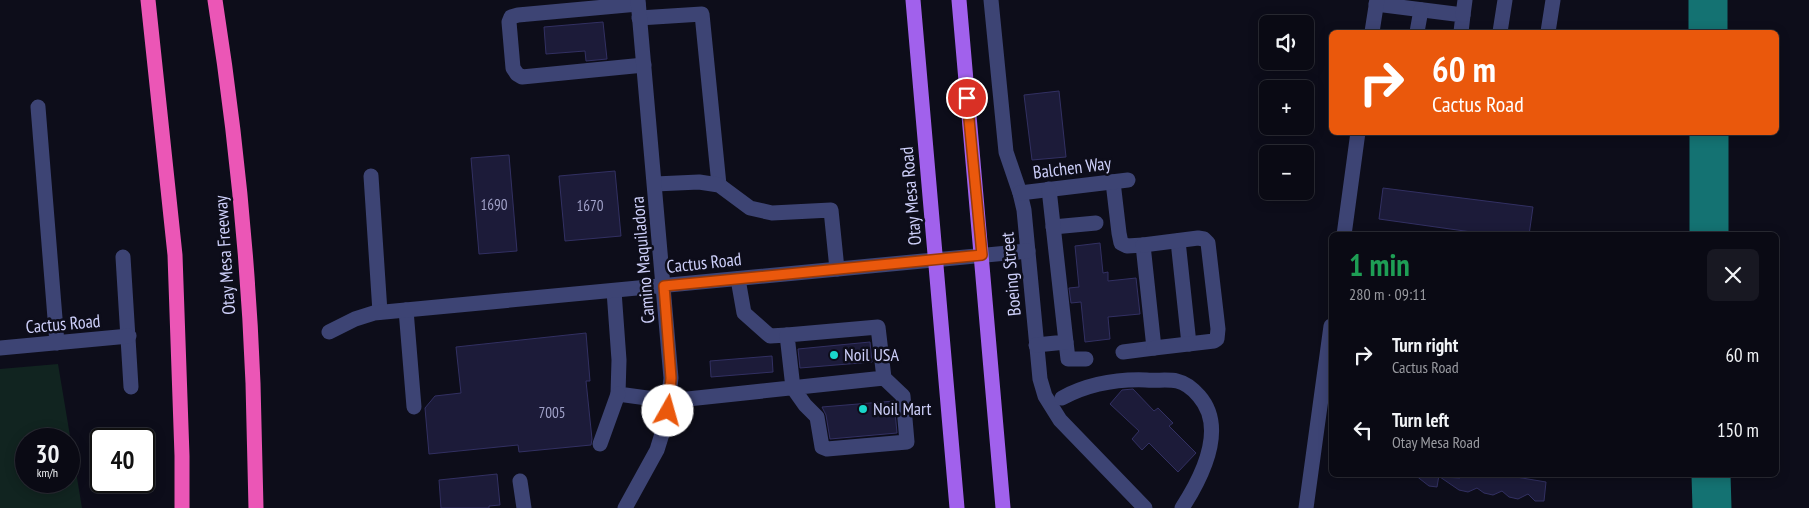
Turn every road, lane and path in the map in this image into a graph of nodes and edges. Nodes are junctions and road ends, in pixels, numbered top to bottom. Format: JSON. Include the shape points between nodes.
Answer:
{"nodes":[{"id":1,"x":148,"y":0,"type":"edge"},
{"id":2,"x":216,"y":0,"type":"edge"},
{"id":3,"x":913,"y":0,"type":"edge"},
{"id":4,"x":959,"y":0,"type":"edge"},
{"id":5,"x":992,"y":0,"type":"edge"},
{"id":6,"x":1465,"y":0,"type":"edge"},
{"id":7,"x":1505,"y":0,"type":"edge"},
{"id":8,"x":1552,"y":0,"type":"edge"},
{"id":9,"x":1377,"y":2,"type":"edge"},
{"id":10,"x":639,"y":7,"type":"edge"},
{"id":11,"x":1421,"y":10,"type":"junction"},
{"id":12,"x":1463,"y":16,"type":"junction"},
{"id":13,"x":1372,"y":30,"type":"edge"},
{"id":14,"x":1418,"y":30,"type":"edge"},
{"id":15,"x":1461,"y":30,"type":"edge"},
{"id":16,"x":1500,"y":30,"type":"edge"},
{"id":17,"x":1548,"y":30,"type":"edge"},
{"id":18,"x":644,"y":65,"type":"junction"},
{"id":19,"x":38,"y":107,"type":"dead end"},
{"id":20,"x":1358,"y":135,"type":"edge"},
{"id":21,"x":371,"y":176,"type":"dead end"},
{"id":22,"x":654,"y":184,"type":"junction"},
{"id":23,"x":719,"y":185,"type":"junction"},
{"id":24,"x":1049,"y":189,"type":"junction"},
{"id":25,"x":1020,"y":193,"type":"junction"},
{"id":26,"x":1096,"y":223,"type":"dead end"},
{"id":27,"x":1053,"y":228,"type":"junction"},
{"id":28,"x":1344,"y":232,"type":"edge"},
{"id":29,"x":1178,"y":241,"type":"junction"},
{"id":30,"x":1144,"y":245,"type":"junction"},
{"id":31,"x":1028,"y":251,"type":"junction"},
{"id":32,"x":982,"y":255,"type":"junction"},
{"id":33,"x":124,"y":257,"type":"dead end"},
{"id":34,"x":936,"y":259,"type":"junction"},
{"id":35,"x":837,"y":269,"type":"junction"},
{"id":36,"x":738,"y":279,"type":"junction"},
{"id":37,"x":664,"y":286,"type":"junction"},
{"id":38,"x":614,"y":291,"type":"junction"},
{"id":39,"x":406,"y":310,"type":"junction"},
{"id":40,"x":380,"y":312,"type":"junction"},
{"id":41,"x":329,"y":332,"type":"dead end"},
{"id":42,"x":129,"y":336,"type":"junction"},
{"id":43,"x":787,"y":336,"type":"junction"},
{"id":44,"x":1329,"y":341,"type":"edge"},
{"id":45,"x":1066,"y":342,"type":"junction"},
{"id":46,"x":56,"y":343,"type":"junction"},
{"id":47,"x":1190,"y":344,"type":"junction"},
{"id":48,"x":1036,"y":345,"type":"junction"},
{"id":49,"x":0,"y":348,"type":"edge"},
{"id":50,"x":1154,"y":348,"type":"junction"},
{"id":51,"x":1123,"y":352,"type":"dead end"},
{"id":52,"x":1086,"y":359,"type":"dead end"},
{"id":53,"x":884,"y":378,"type":"junction"},
{"id":54,"x":130,"y":387,"type":"dead end"},
{"id":55,"x":793,"y":388,"type":"junction"},
{"id":56,"x":618,"y":394,"type":"junction"},
{"id":57,"x":1062,"y":398,"type":"dead end"},
{"id":58,"x":670,"y":401,"type":"junction"},
{"id":59,"x":414,"y":407,"type":"dead end"},
{"id":60,"x":600,"y":444,"type":"dead end"},
{"id":61,"x":520,"y":481,"type":"dead end"},
{"id":62,"x":182,"y":508,"type":"edge"},
{"id":63,"x":256,"y":508,"type":"edge"},
{"id":64,"x":524,"y":508,"type":"edge"},
{"id":65,"x":625,"y":508,"type":"edge"},
{"id":66,"x":957,"y":508,"type":"edge"},
{"id":67,"x":1003,"y":508,"type":"edge"},
{"id":68,"x":1145,"y":508,"type":"edge"},
{"id":69,"x":1182,"y":508,"type":"edge"},
{"id":70,"x":1306,"y":508,"type":"edge"}],
"edges":[{"from":1,"to":62,"type":"highway","via":[[175,255]]},
{"from":2,"to":63,"type":"highway","name":"Otay Mesa Freeway","via":[[243,223],[253,382]]},
{"from":3,"to":34,"type":"main road","name":"Otay Mesa Road"},
{"from":4,"to":32,"type":"main road"},
{"from":5,"to":25,"type":"street","name":"Boeing Street","via":[[1006,152]]},
{"from":6,"to":12,"type":"street"},
{"from":7,"to":16,"type":"street"},
{"from":8,"to":17,"type":"street"},
{"from":9,"to":11,"type":"street"},
{"from":9,"to":13,"type":"street"},
{"from":10,"to":18,"type":"street","name":"Camino Maquiladora"},
{"from":10,"to":18,"type":"street","via":[[518,15],[511,17],[509,22],[513,68],[522,77]]},
{"from":10,"to":23,"type":"street","via":[[702,14]]},
{"from":11,"to":12,"type":"street"},
{"from":11,"to":14,"type":"street"},
{"from":12,"to":15,"type":"street"},
{"from":18,"to":22,"type":"street","name":"Camino Maquiladora"},
{"from":19,"to":46,"type":"street"},
{"from":20,"to":28,"type":"street"},
{"from":21,"to":40,"type":"street"},
{"from":22,"to":23,"type":"street","via":[[699,182]]},
{"from":22,"to":37,"type":"street","name":"Camino Maquiladora"},
{"from":23,"to":35,"type":"street","via":[[750,208],[772,213],[831,210]]},
{"from":24,"to":25,"type":"street","name":"Balchen Way"},
{"from":24,"to":27,"type":"street"},
{"from":24,"to":30,"type":"street","name":"Balchen Way","via":[[1121,181],[1119,233],[1122,242],[1128,246]]},
{"from":25,"to":31,"type":"street","name":"Boeing Street"},
{"from":26,"to":27,"type":"street"},
{"from":27,"to":45,"type":"street"},
{"from":29,"to":30,"type":"street"},
{"from":29,"to":47,"type":"street"},
{"from":29,"to":47,"type":"street","via":[[1198,238],[1208,243],[1217,339]]},
{"from":30,"to":50,"type":"street"},
{"from":31,"to":32,"type":"street","name":"Cactus Road"},
{"from":31,"to":48,"type":"street","name":"Boeing Street"},
{"from":32,"to":34,"type":"street","name":"Cactus Road"},
{"from":32,"to":67,"type":"main road"},
{"from":33,"to":42,"type":"street"},
{"from":34,"to":35,"type":"street","name":"Cactus Road"},
{"from":34,"to":66,"type":"main road","name":"Otay Mesa Road"},
{"from":35,"to":36,"type":"street","name":"Cactus Road"},
{"from":36,"to":37,"type":"street","name":"Cactus Road"},
{"from":36,"to":43,"type":"street","via":[[744,313],[770,336]]},
{"from":37,"to":38,"type":"street","name":"Cactus Road"},
{"from":37,"to":58,"type":"street","name":"Camino Maquiladora","via":[[671,359]]},
{"from":38,"to":39,"type":"street","name":"Cactus Road"},
{"from":38,"to":56,"type":"street","via":[[620,360]]},
{"from":39,"to":40,"type":"street","name":"Cactus Road"},
{"from":39,"to":59,"type":"street"},
{"from":40,"to":41,"type":"street","name":"Cactus Road","via":[[355,319]]},
{"from":42,"to":46,"type":"street","name":"Cactus Road"},
{"from":42,"to":54,"type":"street"},
{"from":43,"to":53,"type":"street","via":[[878,327]]},
{"from":43,"to":55,"type":"street"},
{"from":44,"to":70,"type":"street"},
{"from":45,"to":48,"type":"street"},
{"from":45,"to":52,"type":"street","via":[[1068,359]]},
{"from":46,"to":49,"type":"street","name":"Cactus Road"},
{"from":47,"to":50,"type":"street"},
{"from":48,"to":68,"type":"street","name":"Boeing Street","via":[[1040,379],[1051,408]]},
{"from":50,"to":51,"type":"street"},
{"from":53,"to":55,"type":"street"},
{"from":53,"to":55,"type":"street","via":[[903,396],[907,442],[822,447],[817,417]]},
{"from":55,"to":58,"type":"street"},
{"from":56,"to":58,"type":"street"},
{"from":56,"to":60,"type":"street"},
{"from":57,"to":69,"type":"street","via":[[1109,382],[1131,380],[1177,382],[1193,389],[1209,414],[1211,444],[1192,493]]},
{"from":58,"to":65,"type":"street","name":"Camino Maquiladora","via":[[657,450]]},
{"from":61,"to":64,"type":"street"}]}
